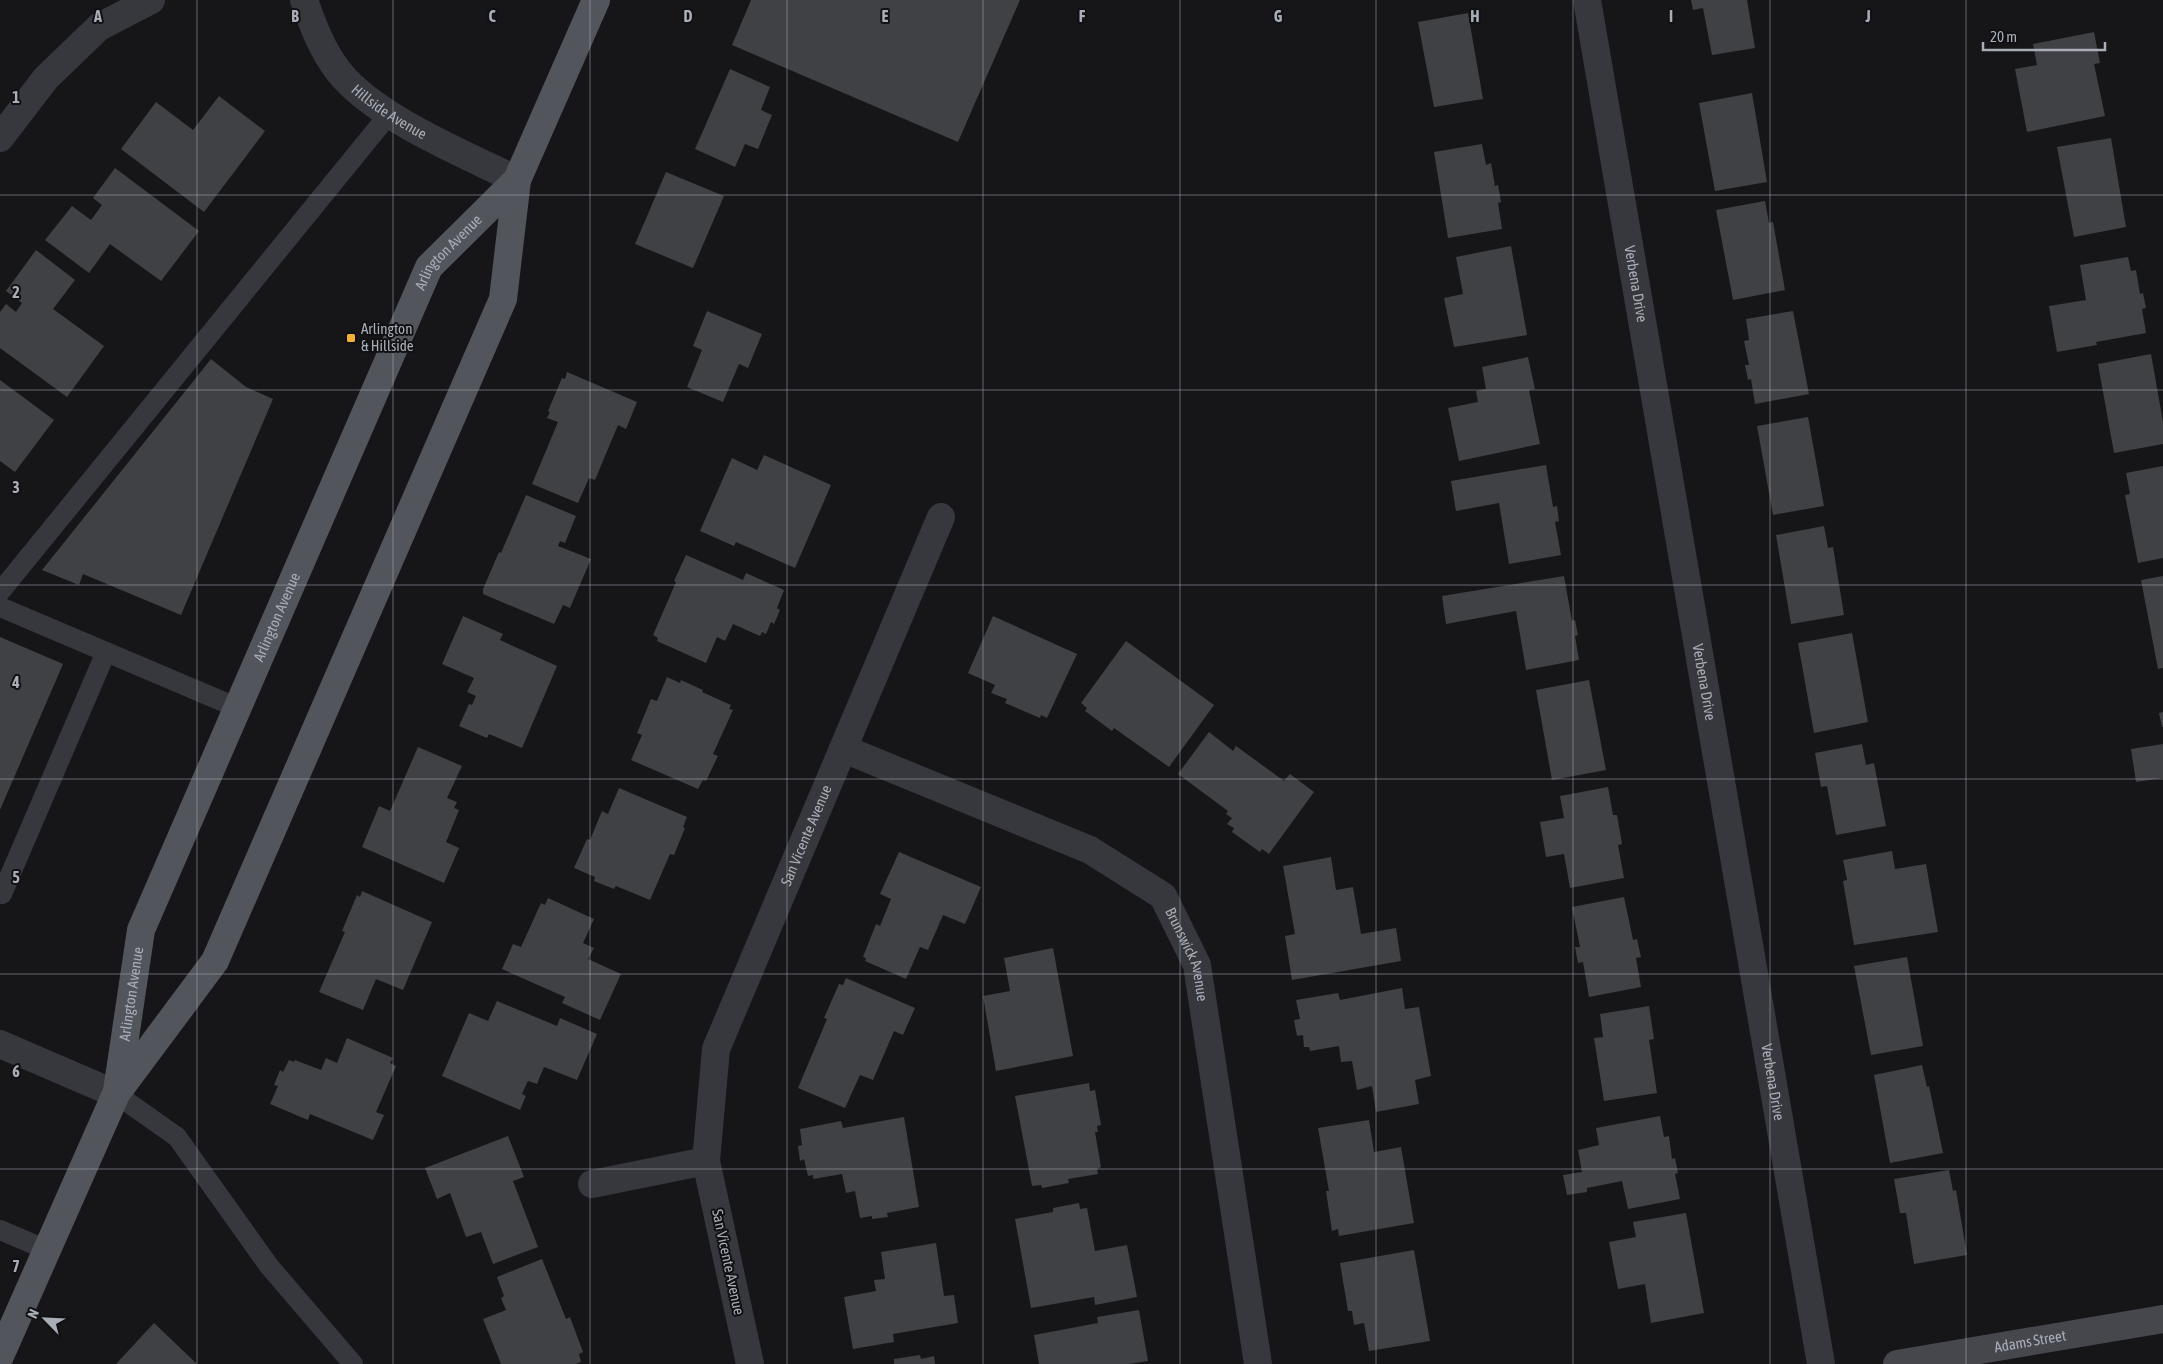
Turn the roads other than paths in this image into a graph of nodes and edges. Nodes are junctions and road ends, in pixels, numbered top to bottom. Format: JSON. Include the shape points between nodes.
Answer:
{"nodes":[{"id":1,"x":151,"y":0,"type":"edge"},
{"id":2,"x":304,"y":0,"type":"edge"},
{"id":3,"x":596,"y":0,"type":"edge"},
{"id":4,"x":1587,"y":0,"type":"edge"},
{"id":5,"x":390,"y":113,"type":"junction"},
{"id":6,"x":0,"y":138,"type":"edge"},
{"id":7,"x":517,"y":180,"type":"junction"},
{"id":8,"x":940,"y":517,"type":"dead end"},
{"id":9,"x":0,"y":592,"type":"edge"},
{"id":10,"x":0,"y":607,"type":"edge"},
{"id":11,"x":106,"y":652,"type":"junction"},
{"id":12,"x":238,"y":708,"type":"junction"},
{"id":13,"x":844,"y":749,"type":"junction"},
{"id":14,"x":0,"y":893,"type":"edge"},
{"id":15,"x":0,"y":1044,"type":"edge"},
{"id":16,"x":116,"y":1094,"type":"junction"},
{"id":17,"x":706,"y":1161,"type":"junction"},
{"id":18,"x":592,"y":1184,"type":"dead end"},
{"id":19,"x":0,"y":1230,"type":"edge"},
{"id":20,"x":47,"y":1250,"type":"junction"},
{"id":21,"x":2163,"y":1319,"type":"edge"},
{"id":22,"x":0,"y":1356,"type":"edge"},
{"id":23,"x":1948,"y":1360,"type":"edge"},
{"id":24,"x":353,"y":1364,"type":"edge"},
{"id":25,"x":750,"y":1364,"type":"edge"},
{"id":26,"x":1258,"y":1364,"type":"edge"},
{"id":27,"x":1821,"y":1364,"type":"edge"},
{"id":28,"x":1897,"y":1364,"type":"edge"}],
"edges":[{"from":1,"to":6,"type":"street","via":[[99,27],[46,78]]},
{"from":2,"to":5,"type":"street","name":"Hillside Avenue","via":[[316,36],[340,72],[372,102]]},
{"from":3,"to":7,"type":"main road","name":"Arlington Avenue"},
{"from":4,"to":27,"type":"street","name":"Verbena Drive"},
{"from":5,"to":7,"type":"street","name":"Hillside Avenue","via":[[428,137]]},
{"from":5,"to":9,"type":"lane"},
{"from":7,"to":12,"type":"main road","name":"Arlington Avenue","via":[[430,267]]},
{"from":7,"to":16,"type":"main road","name":"Arlington Avenue","via":[[502,299],[219,952]]},
{"from":8,"to":13,"type":"street","name":"San Vicente Avenue"},
{"from":10,"to":11,"type":"lane"},
{"from":11,"to":12,"type":"lane"},
{"from":11,"to":14,"type":"lane"},
{"from":12,"to":16,"type":"main road","name":"Arlington Avenue","via":[[142,930]]},
{"from":13,"to":17,"type":"street","name":"San Vicente Avenue","via":[[716,1049]]},
{"from":13,"to":26,"type":"street","name":"Brunswick Avenue","via":[[1090,850],[1163,896],[1197,965]]},
{"from":15,"to":16,"type":"street"},
{"from":16,"to":20,"type":"main road","name":"Arlington Avenue"},
{"from":16,"to":24,"type":"lane","via":[[177,1137],[268,1266]]},
{"from":17,"to":18,"type":"street"},
{"from":17,"to":25,"type":"street","name":"San Vicente Avenue"},
{"from":19,"to":20,"type":"lane"},
{"from":20,"to":22,"type":"main road","name":"Arlington Avenue"},
{"from":21,"to":23,"type":"main road","name":"Adams Street"},
{"from":23,"to":28,"type":"main road","name":"Adams Street"}]}
